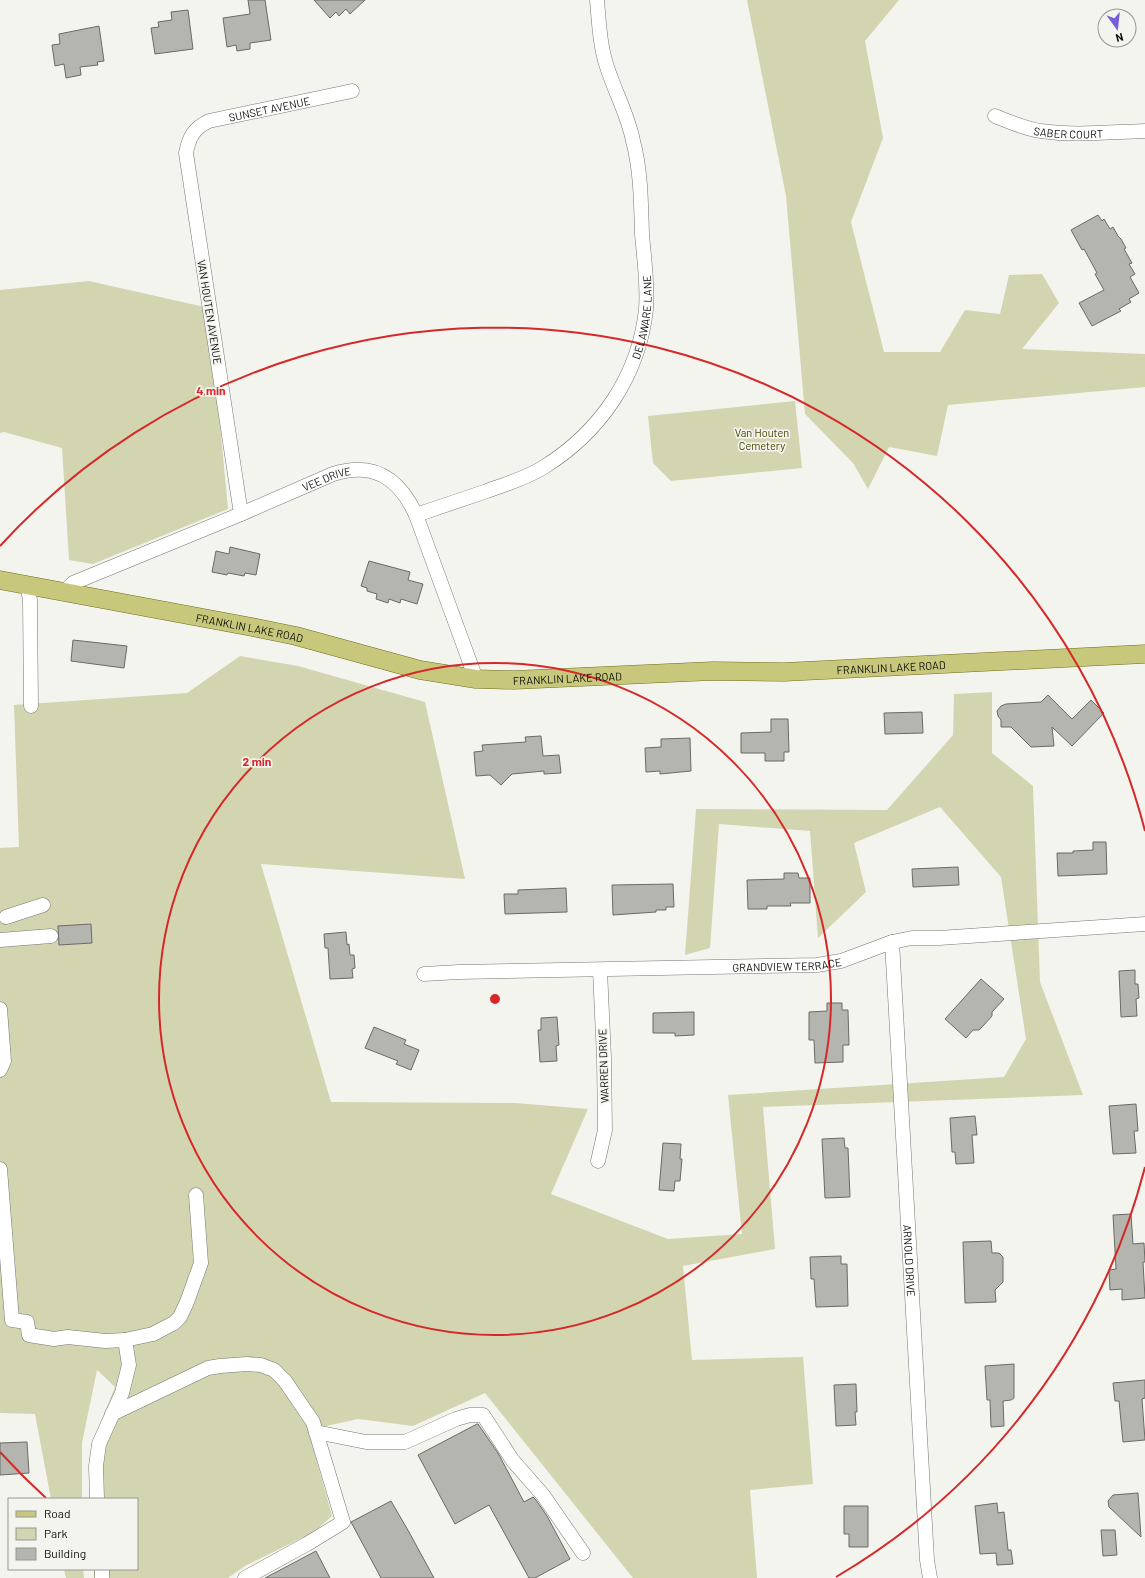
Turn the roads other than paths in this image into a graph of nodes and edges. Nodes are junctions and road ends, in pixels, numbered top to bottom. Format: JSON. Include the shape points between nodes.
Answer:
{"nodes":[{"id":1,"x":597,"y":0,"type":"edge"},
{"id":2,"x":352,"y":91,"type":"dead end"},
{"id":3,"x":995,"y":116,"type":"dead end"},
{"id":4,"x":1145,"y":131,"type":"edge"},
{"id":5,"x":191,"y":134,"type":"joint"},
{"id":6,"x":241,"y":514,"type":"junction"},
{"id":7,"x":416,"y":515,"type":"junction"},
{"id":8,"x":0,"y":580,"type":"edge"},
{"id":9,"x":27,"y":585,"type":"junction"},
{"id":10,"x":64,"y":592,"type":"junction"},
{"id":11,"x":1145,"y":654,"type":"edge"},
{"id":12,"x":476,"y":679,"type":"junction"},
{"id":13,"x":31,"y":706,"type":"dead end"},
{"id":14,"x":43,"y":905,"type":"dead end"},
{"id":15,"x":1145,"y":924,"type":"edge"},
{"id":16,"x":6,"y":931,"type":"edge"},
{"id":17,"x":51,"y":936,"type":"dead end"},
{"id":18,"x":892,"y":942,"type":"junction"},
{"id":19,"x":600,"y":970,"type":"junction"},
{"id":20,"x":424,"y":974,"type":"dead end"},
{"id":21,"x":0,"y":1009,"type":"edge"},
{"id":22,"x":0,"y":1070,"type":"edge"},
{"id":23,"x":598,"y":1161,"type":"dead end"},
{"id":24,"x":0,"y":1169,"type":"edge"},
{"id":25,"x":196,"y":1195,"type":"dead end"},
{"id":26,"x":126,"y":1340,"type":"junction"},
{"id":27,"x":112,"y":1414,"type":"junction"},
{"id":28,"x":316,"y":1432,"type":"junction"},
{"id":29,"x":97,"y":1498,"type":"edge"},
{"id":30,"x":583,"y":1553,"type":"dead end"},
{"id":31,"x":245,"y":1578,"type":"edge"},
{"id":32,"x":930,"y":1578,"type":"edge"}],
"edges":[{"from":1,"to":7,"type":"street","name":"DELAWARE LANE","via":[[607,68],[626,114],[638,168],[646,309],[634,361],[609,409],[569,450],[520,479]]},
{"from":2,"to":5,"type":"street","name":"SUNSET AVENUE","via":[[209,121]]},
{"from":3,"to":4,"type":"street","name":"SABER COURT","via":[[1015,125],[1059,133]]},
{"from":5,"to":6,"type":"street","name":"VAN HOUTEN AVENUE","via":[[186,153]]},
{"from":6,"to":7,"type":"street","name":"VEE DRIVE","via":[[333,474],[347,469],[361,469],[375,472],[392,482],[407,498]]},
{"from":6,"to":10,"type":"street","name":"VEE DRIVE","via":[[73,582]]},
{"from":7,"to":12,"type":"street","name":"VEE DRIVE"},
{"from":8,"to":9,"type":"main road","name":"FRANKLIN LAKE ROAD"},
{"from":9,"to":10,"type":"main road","name":"FRANKLIN LAKE ROAD"},
{"from":9,"to":13,"type":"street","via":[[30,600]]},
{"from":10,"to":12,"type":"main road","name":"FRANKLIN LAKE ROAD","via":[[296,636],[420,670]]},
{"from":11,"to":12,"type":"main road","name":"FRANKLIN LAKE ROAD","via":[[784,672],[714,671],[514,680]]},
{"from":14,"to":16,"type":"street"},
{"from":15,"to":18,"type":"street","name":"GRANDVIEW TERRACE","via":[[912,938]]},
{"from":16,"to":17,"type":"street"},
{"from":18,"to":19,"type":"street","name":"GRANDVIEW TERRACE","via":[[841,961],[817,965]]},
{"from":18,"to":32,"type":"street","name":"ARNOLD DRIVE"},
{"from":19,"to":20,"type":"street","name":"GRANDVIEW TERRACE"},
{"from":19,"to":23,"type":"street","name":"WARREN DRIVE","via":[[605,1123]]},
{"from":21,"to":22,"type":"street","via":[[4,1061]]},
{"from":24,"to":26,"type":"street","via":[[12,1320],[27,1322],[29,1335],[105,1342]]},
{"from":25,"to":26,"type":"street","via":[[201,1263],[180,1317],[154,1334]]},
{"from":26,"to":27,"type":"street","via":[[129,1365],[122,1393]]},
{"from":27,"to":28,"type":"street","via":[[208,1368],[261,1365],[274,1370],[285,1381],[313,1422]]},
{"from":27,"to":29,"type":"street","via":[[99,1444],[96,1466]]},
{"from":28,"to":30,"type":"street","via":[[366,1442],[406,1442],[456,1419],[482,1415],[513,1461],[543,1494]]},
{"from":28,"to":31,"type":"street","via":[[343,1522]]}]}
